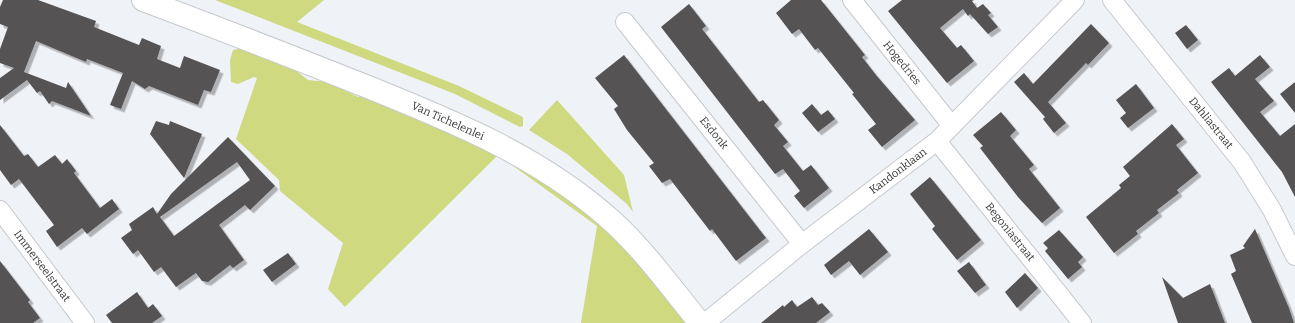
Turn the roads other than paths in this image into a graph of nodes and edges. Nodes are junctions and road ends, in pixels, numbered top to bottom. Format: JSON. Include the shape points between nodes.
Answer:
{"nodes":[{"id":1,"x":143,"y":0,"type":"edge"},
{"id":2,"x":852,"y":0,"type":"edge"},
{"id":3,"x":1075,"y":0,"type":"edge"},
{"id":4,"x":1112,"y":0,"type":"edge"},
{"id":5,"x":625,"y":22,"type":"dead end"},
{"id":6,"x":952,"y":126,"type":"junction"},
{"id":7,"x":938,"y":141,"type":"junction"},
{"id":8,"x":0,"y":210,"type":"edge"},
{"id":9,"x":802,"y":244,"type":"junction"},
{"id":10,"x":1295,"y":256,"type":"edge"},
{"id":11,"x":85,"y":323,"type":"edge"},
{"id":12,"x":700,"y":323,"type":"edge"},
{"id":13,"x":705,"y":323,"type":"edge"},
{"id":14,"x":1082,"y":323,"type":"edge"}],
"edges":[{"from":1,"to":12,"type":"street","name":"Van Tichelenlei","via":[[392,96],[516,152],[575,191],[612,221]]},
{"from":2,"to":6,"type":"street","name":"Hogedries"},
{"from":3,"to":6,"type":"street","name":"Kandonklaan"},
{"from":4,"to":10,"type":"street","name":"Dahliastraat","via":[[1242,162],[1272,210]]},
{"from":5,"to":9,"type":"street","name":"Esdonk"},
{"from":6,"to":7,"type":"street","name":"Kandonklaan"},
{"from":7,"to":9,"type":"street","name":"Kandonklaan"},
{"from":7,"to":14,"type":"street","name":"Begoniastraat"},
{"from":8,"to":11,"type":"street","name":"Immerseelstraat"},
{"from":9,"to":13,"type":"street","name":"Kandonklaan"}]}
